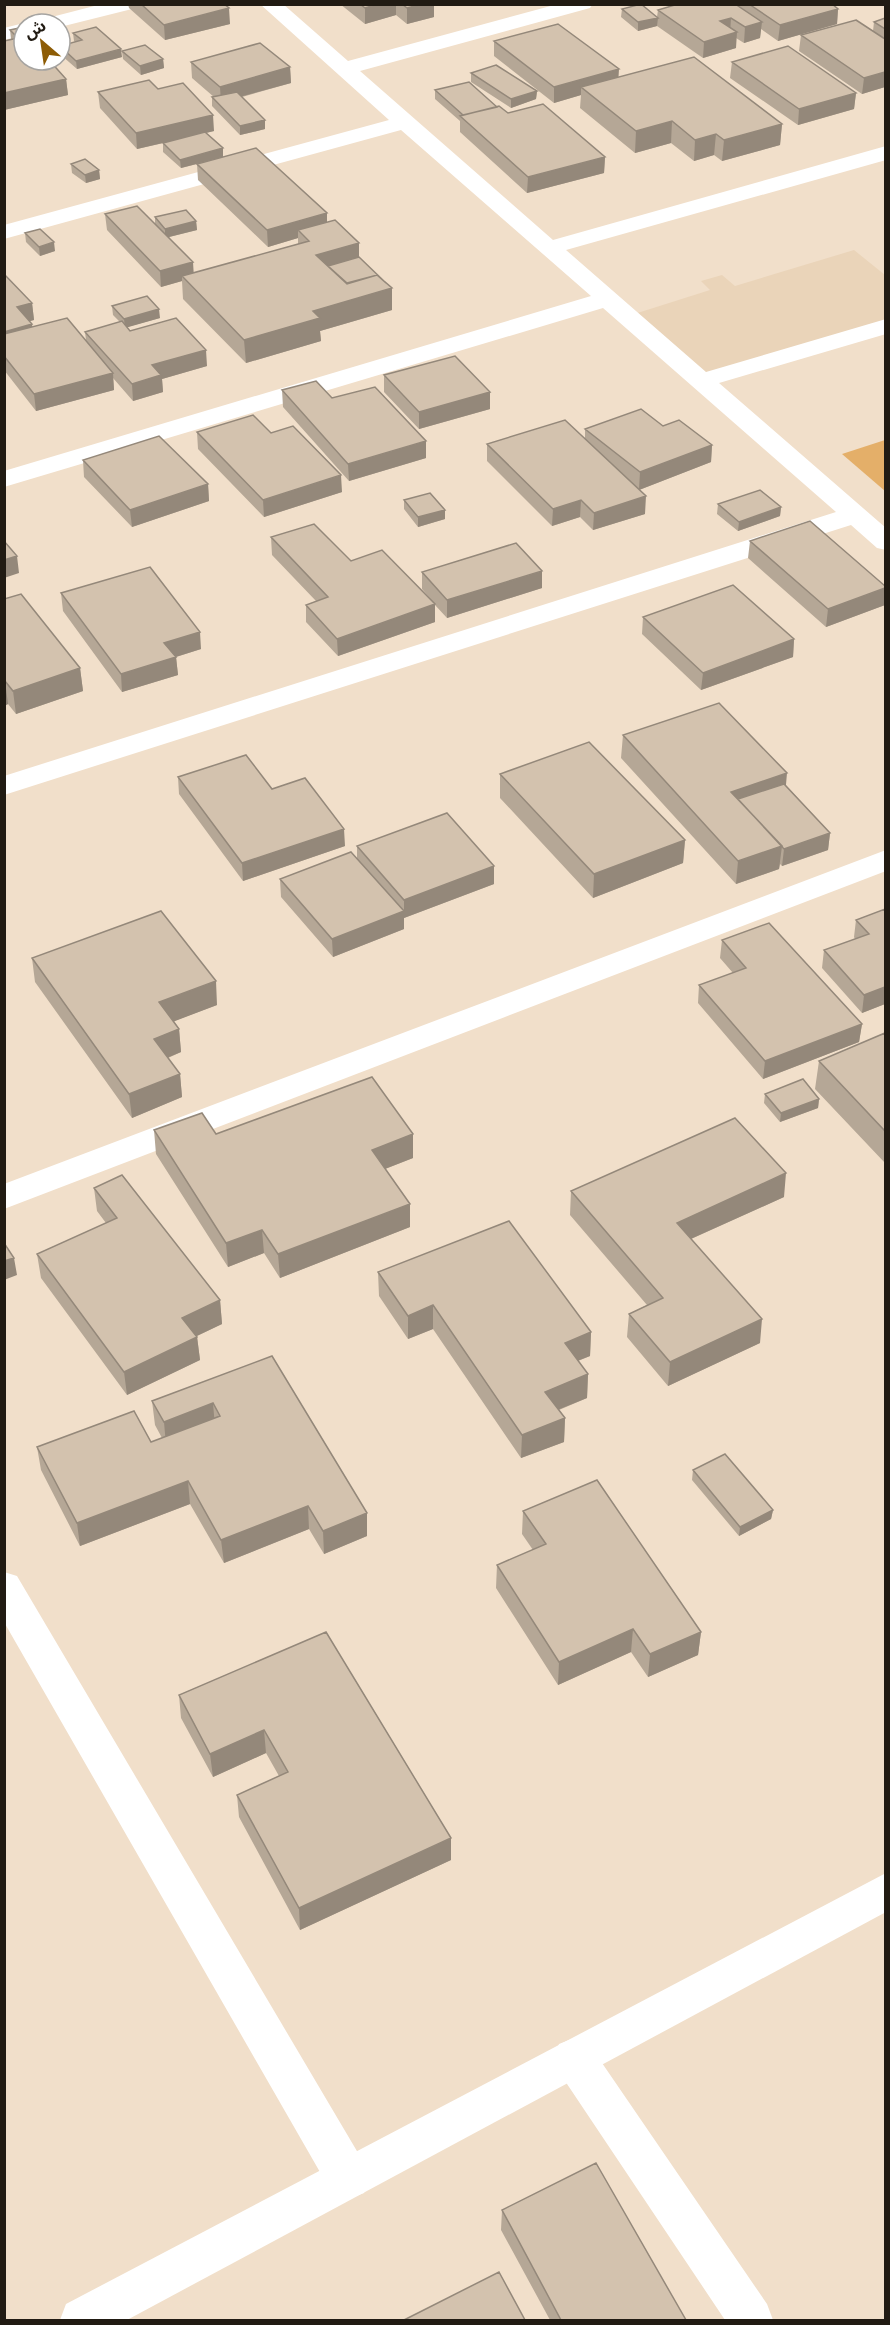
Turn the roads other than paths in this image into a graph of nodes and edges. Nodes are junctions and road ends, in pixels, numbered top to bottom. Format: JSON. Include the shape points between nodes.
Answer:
{"nodes":[{"id":1,"x":129,"y":4,"type":"edge"},
{"id":2,"x":270,"y":4,"type":"edge"},
{"id":3,"x":583,"y":4,"type":"edge"},
{"id":4,"x":72,"y":18,"type":"edge"},
{"id":5,"x":343,"y":69,"type":"junction"},
{"id":6,"x":405,"y":122,"type":"junction"},
{"id":7,"x":885,"y":153,"type":"edge"},
{"id":8,"x":4,"y":232,"type":"edge"},
{"id":9,"x":549,"y":248,"type":"junction"},
{"id":10,"x":607,"y":298,"type":"junction"},
{"id":11,"x":885,"y":326,"type":"edge"},
{"id":12,"x":701,"y":381,"type":"junction"},
{"id":13,"x":4,"y":479,"type":"edge"},
{"id":14,"x":854,"y":515,"type":"junction"},
{"id":15,"x":885,"y":542,"type":"edge"},
{"id":16,"x":4,"y":786,"type":"edge"},
{"id":17,"x":885,"y":860,"type":"edge"},
{"id":18,"x":4,"y":1197,"type":"edge"},
{"id":19,"x":4,"y":1587,"type":"edge"},
{"id":20,"x":885,"y":1891,"type":"edge"},
{"id":21,"x":574,"y":2058,"type":"junction"},
{"id":22,"x":348,"y":2178,"type":"junction"},
{"id":23,"x":82,"y":2320,"type":"edge"},
{"id":24,"x":751,"y":2320,"type":"edge"}],
"edges":[{"from":1,"to":4,"type":"street"},
{"from":2,"to":5,"type":"street"},
{"from":3,"to":5,"type":"street"},
{"from":5,"to":6,"type":"street"},
{"from":6,"to":8,"type":"street"},
{"from":6,"to":9,"type":"street"},
{"from":7,"to":9,"type":"street"},
{"from":9,"to":10,"type":"street"},
{"from":10,"to":12,"type":"street"},
{"from":10,"to":13,"type":"street"},
{"from":11,"to":12,"type":"street"},
{"from":12,"to":14,"type":"street"},
{"from":14,"to":15,"type":"street"},
{"from":14,"to":16,"type":"street"},
{"from":17,"to":18,"type":"street"},
{"from":19,"to":22,"type":"street"},
{"from":20,"to":21,"type":"street"},
{"from":21,"to":22,"type":"street"},
{"from":21,"to":24,"type":"street"},
{"from":22,"to":23,"type":"street"}]}
